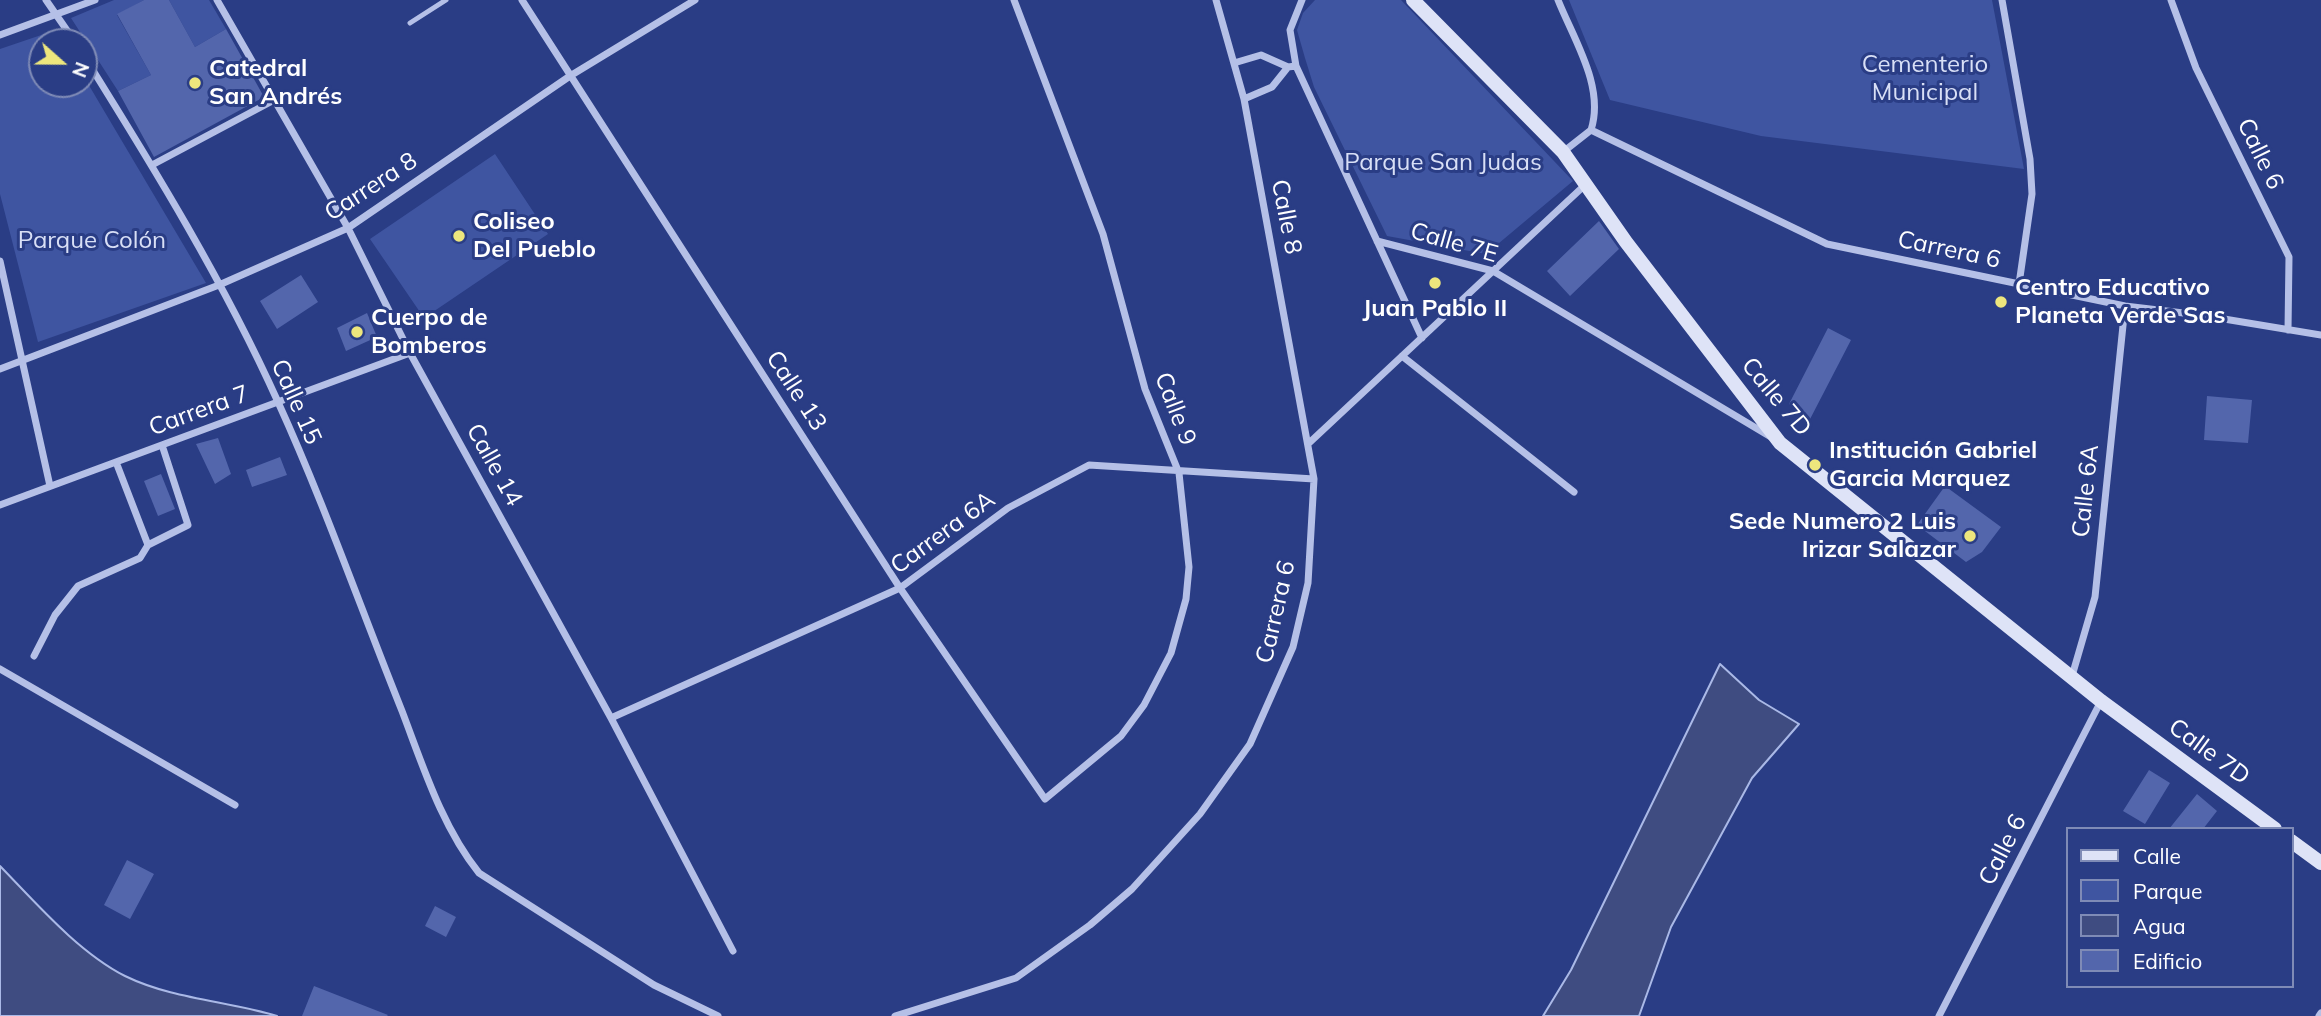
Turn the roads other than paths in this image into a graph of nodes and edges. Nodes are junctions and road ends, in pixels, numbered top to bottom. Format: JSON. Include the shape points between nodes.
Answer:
{"nodes":[{"id":1,"x":46,"y":0,"type":"edge"},
{"id":2,"x":95,"y":0,"type":"edge"},
{"id":3,"x":217,"y":0,"type":"edge"},
{"id":4,"x":446,"y":0,"type":"edge"},
{"id":5,"x":522,"y":0,"type":"edge"},
{"id":6,"x":695,"y":0,"type":"edge"},
{"id":7,"x":1014,"y":0,"type":"edge"},
{"id":8,"x":1216,"y":0,"type":"edge"},
{"id":9,"x":1302,"y":0,"type":"edge"},
{"id":10,"x":1413,"y":0,"type":"edge"},
{"id":11,"x":1558,"y":0,"type":"edge"},
{"id":12,"x":2002,"y":0,"type":"edge"},
{"id":13,"x":2171,"y":0,"type":"edge"},
{"id":14,"x":58,"y":16,"type":"junction"},
{"id":15,"x":410,"y":23,"type":"dead end"},
{"id":16,"x":66,"y":28,"type":"edge"},
{"id":17,"x":0,"y":35,"type":"edge"},
{"id":18,"x":1234,"y":63,"type":"junction"},
{"id":19,"x":1292,"y":66,"type":"junction"},
{"id":20,"x":570,"y":76,"type":"junction"},
{"id":21,"x":98,"y":78,"type":"edge"},
{"id":22,"x":276,"y":99,"type":"junction"},
{"id":23,"x":1244,"y":99,"type":"junction"},
{"id":24,"x":1591,"y":130,"type":"junction"},
{"id":25,"x":1563,"y":152,"type":"junction"},
{"id":26,"x":152,"y":165,"type":"junction"},
{"id":27,"x":1586,"y":183,"type":"junction"},
{"id":28,"x":348,"y":228,"type":"junction"},
{"id":29,"x":1377,"y":241,"type":"junction"},
{"id":30,"x":0,"y":261,"type":"edge"},
{"id":31,"x":1493,"y":271,"type":"junction"},
{"id":32,"x":2019,"y":284,"type":"junction"},
{"id":33,"x":219,"y":285,"type":"junction"},
{"id":34,"x":2125,"y":306,"type":"junction"},
{"id":35,"x":2288,"y":330,"type":"junction"},
{"id":36,"x":2321,"y":335,"type":"edge"},
{"id":37,"x":1422,"y":338,"type":"junction"},
{"id":38,"x":410,"y":353,"type":"junction"},
{"id":39,"x":1402,"y":356,"type":"junction"},
{"id":40,"x":23,"y":361,"type":"junction"},
{"id":41,"x":0,"y":369,"type":"edge"},
{"id":42,"x":278,"y":402,"type":"junction"},
{"id":43,"x":1780,"y":443,"type":"junction"},
{"id":44,"x":1308,"y":444,"type":"junction"},
{"id":45,"x":162,"y":445,"type":"junction"},
{"id":46,"x":116,"y":462,"type":"junction"},
{"id":47,"x":1179,"y":473,"type":"junction"},
{"id":48,"x":1314,"y":479,"type":"junction"},
{"id":49,"x":50,"y":486,"type":"junction"},
{"id":50,"x":1574,"y":492,"type":"dead end"},
{"id":51,"x":0,"y":505,"type":"edge"},
{"id":52,"x":148,"y":545,"type":"junction"},
{"id":53,"x":900,"y":588,"type":"junction"},
{"id":54,"x":34,"y":656,"type":"dead end"},
{"id":55,"x":0,"y":669,"type":"edge"},
{"id":56,"x":2072,"y":676,"type":"junction"},
{"id":57,"x":2101,"y":701,"type":"junction"},
{"id":58,"x":611,"y":718,"type":"junction"},
{"id":59,"x":1045,"y":799,"type":"joint"},
{"id":60,"x":235,"y":805,"type":"dead end"},
{"id":61,"x":2272,"y":827,"type":"edge"},
{"id":62,"x":2293,"y":842,"type":"edge"},
{"id":63,"x":2321,"y":863,"type":"edge"},
{"id":64,"x":733,"y":951,"type":"dead end"},
{"id":65,"x":718,"y":1016,"type":"edge"},
{"id":66,"x":895,"y":1016,"type":"edge"},
{"id":67,"x":1939,"y":1016,"type":"edge"}],
"edges":[{"from":1,"to":14,"type":"street"},
{"from":2,"to":14,"type":"street"},
{"from":3,"to":22,"type":"street","name":"Calle 14"},
{"from":4,"to":15,"type":"lane"},
{"from":5,"to":20,"type":"street","name":"Calle 13"},
{"from":6,"to":20,"type":"street","name":"Carrera 8"},
{"from":7,"to":47,"type":"street","name":"Calle 9","via":[[1103,234],[1145,389]]},
{"from":8,"to":18,"type":"street","name":"Calle 8"},
{"from":9,"to":19,"type":"street","name":"Calle 7E","via":[[1290,30]]},
{"from":10,"to":25,"type":"main road","name":"Calle 7D"},
{"from":11,"to":24,"type":"street","via":[[1591,79],[1595,100]]},
{"from":12,"to":32,"type":"street","via":[[2030,159],[2032,194]]},
{"from":13,"to":35,"type":"street","name":"Calle 6","via":[[2196,68],[2289,257]]},
{"from":14,"to":16,"type":"street"},
{"from":14,"to":17,"type":"street"},
{"from":18,"to":19,"type":"street","via":[[1261,55]]},
{"from":18,"to":23,"type":"street","name":"Calle 8"},
{"from":19,"to":23,"type":"street","via":[[1272,88]]},
{"from":19,"to":29,"type":"street","name":"Calle 7E"},
{"from":20,"to":28,"type":"street","name":"Carrera 8"},
{"from":20,"to":53,"type":"street","name":"Calle 13"},
{"from":21,"to":26,"type":"street","name":"Calle 15"},
{"from":22,"to":26,"type":"street"},
{"from":22,"to":28,"type":"street","name":"Calle 14"},
{"from":23,"to":44,"type":"street","name":"Calle 8"},
{"from":24,"to":25,"type":"street"},
{"from":24,"to":32,"type":"street","name":"Carrera 6","via":[[1827,244]]},
{"from":25,"to":27,"type":"main road","name":"Calle 7D"},
{"from":26,"to":33,"type":"street","name":"Calle 15"},
{"from":27,"to":31,"type":"street"},
{"from":27,"to":43,"type":"main road","name":"Calle 7D"},
{"from":28,"to":33,"type":"street","name":"Carrera 8"},
{"from":28,"to":38,"type":"street","name":"Calle 14"},
{"from":29,"to":31,"type":"street","name":"Calle 7E"},
{"from":29,"to":37,"type":"street"},
{"from":30,"to":40,"type":"street"},
{"from":31,"to":37,"type":"street"},
{"from":31,"to":43,"type":"street","name":"Calle 7E"},
{"from":32,"to":34,"type":"street","name":"Carrera 6"},
{"from":33,"to":40,"type":"street","name":"Carrera 8"},
{"from":33,"to":42,"type":"street","name":"Calle 15"},
{"from":34,"to":35,"type":"street","name":"Carrera 6"},
{"from":34,"to":56,"type":"street","name":"Calle 6A","via":[[2095,597]]},
{"from":35,"to":36,"type":"street","name":"Carrera 6"},
{"from":37,"to":39,"type":"street"},
{"from":38,"to":42,"type":"street","name":"Carrera 7"},
{"from":38,"to":58,"type":"street","name":"Calle 14"},
{"from":39,"to":44,"type":"street"},
{"from":39,"to":50,"type":"street"},
{"from":40,"to":41,"type":"street","name":"Carrera 8"},
{"from":40,"to":49,"type":"street"},
{"from":42,"to":45,"type":"street","name":"Carrera 7"},
{"from":42,"to":65,"type":"street","name":"Calle 15","via":[[431,784],[464,853],[480,873],[654,985]]},
{"from":43,"to":56,"type":"main road","name":"Calle 7D"},
{"from":44,"to":48,"type":"street","name":"Carrera 6"},
{"from":45,"to":46,"type":"street","name":"Carrera 7"},
{"from":45,"to":52,"type":"street","via":[[188,524]]},
{"from":46,"to":49,"type":"street","name":"Carrera 7"},
{"from":46,"to":52,"type":"street"},
{"from":47,"to":48,"type":"street","name":"Carrera 6A"},
{"from":47,"to":53,"type":"street","name":"Carrera 6A","via":[[1089,466],[1008,508]]},
{"from":47,"to":59,"type":"street","name":"Calle 9","via":[[1189,567],[1186,599],[1171,653],[1144,705],[1121,736]]},
{"from":48,"to":66,"type":"street","name":"Carrera 6","via":[[1308,583],[1288,663],[1250,744],[1200,814],[1132,888],[1016,978]]},
{"from":49,"to":51,"type":"street","name":"Carrera 7"},
{"from":52,"to":54,"type":"street","via":[[140,558],[78,586]]},
{"from":53,"to":58,"type":"street","name":"Carrera 6A"},
{"from":53,"to":59,"type":"street","name":"Calle 13"},
{"from":55,"to":60,"type":"street"},
{"from":56,"to":57,"type":"main road","name":"Calle 7D"},
{"from":57,"to":61,"type":"main road","name":"Calle 7D"},
{"from":57,"to":67,"type":"street","name":"Calle 6"},
{"from":58,"to":64,"type":"street","name":"Calle 14"},
{"from":62,"to":63,"type":"main road"}]}
